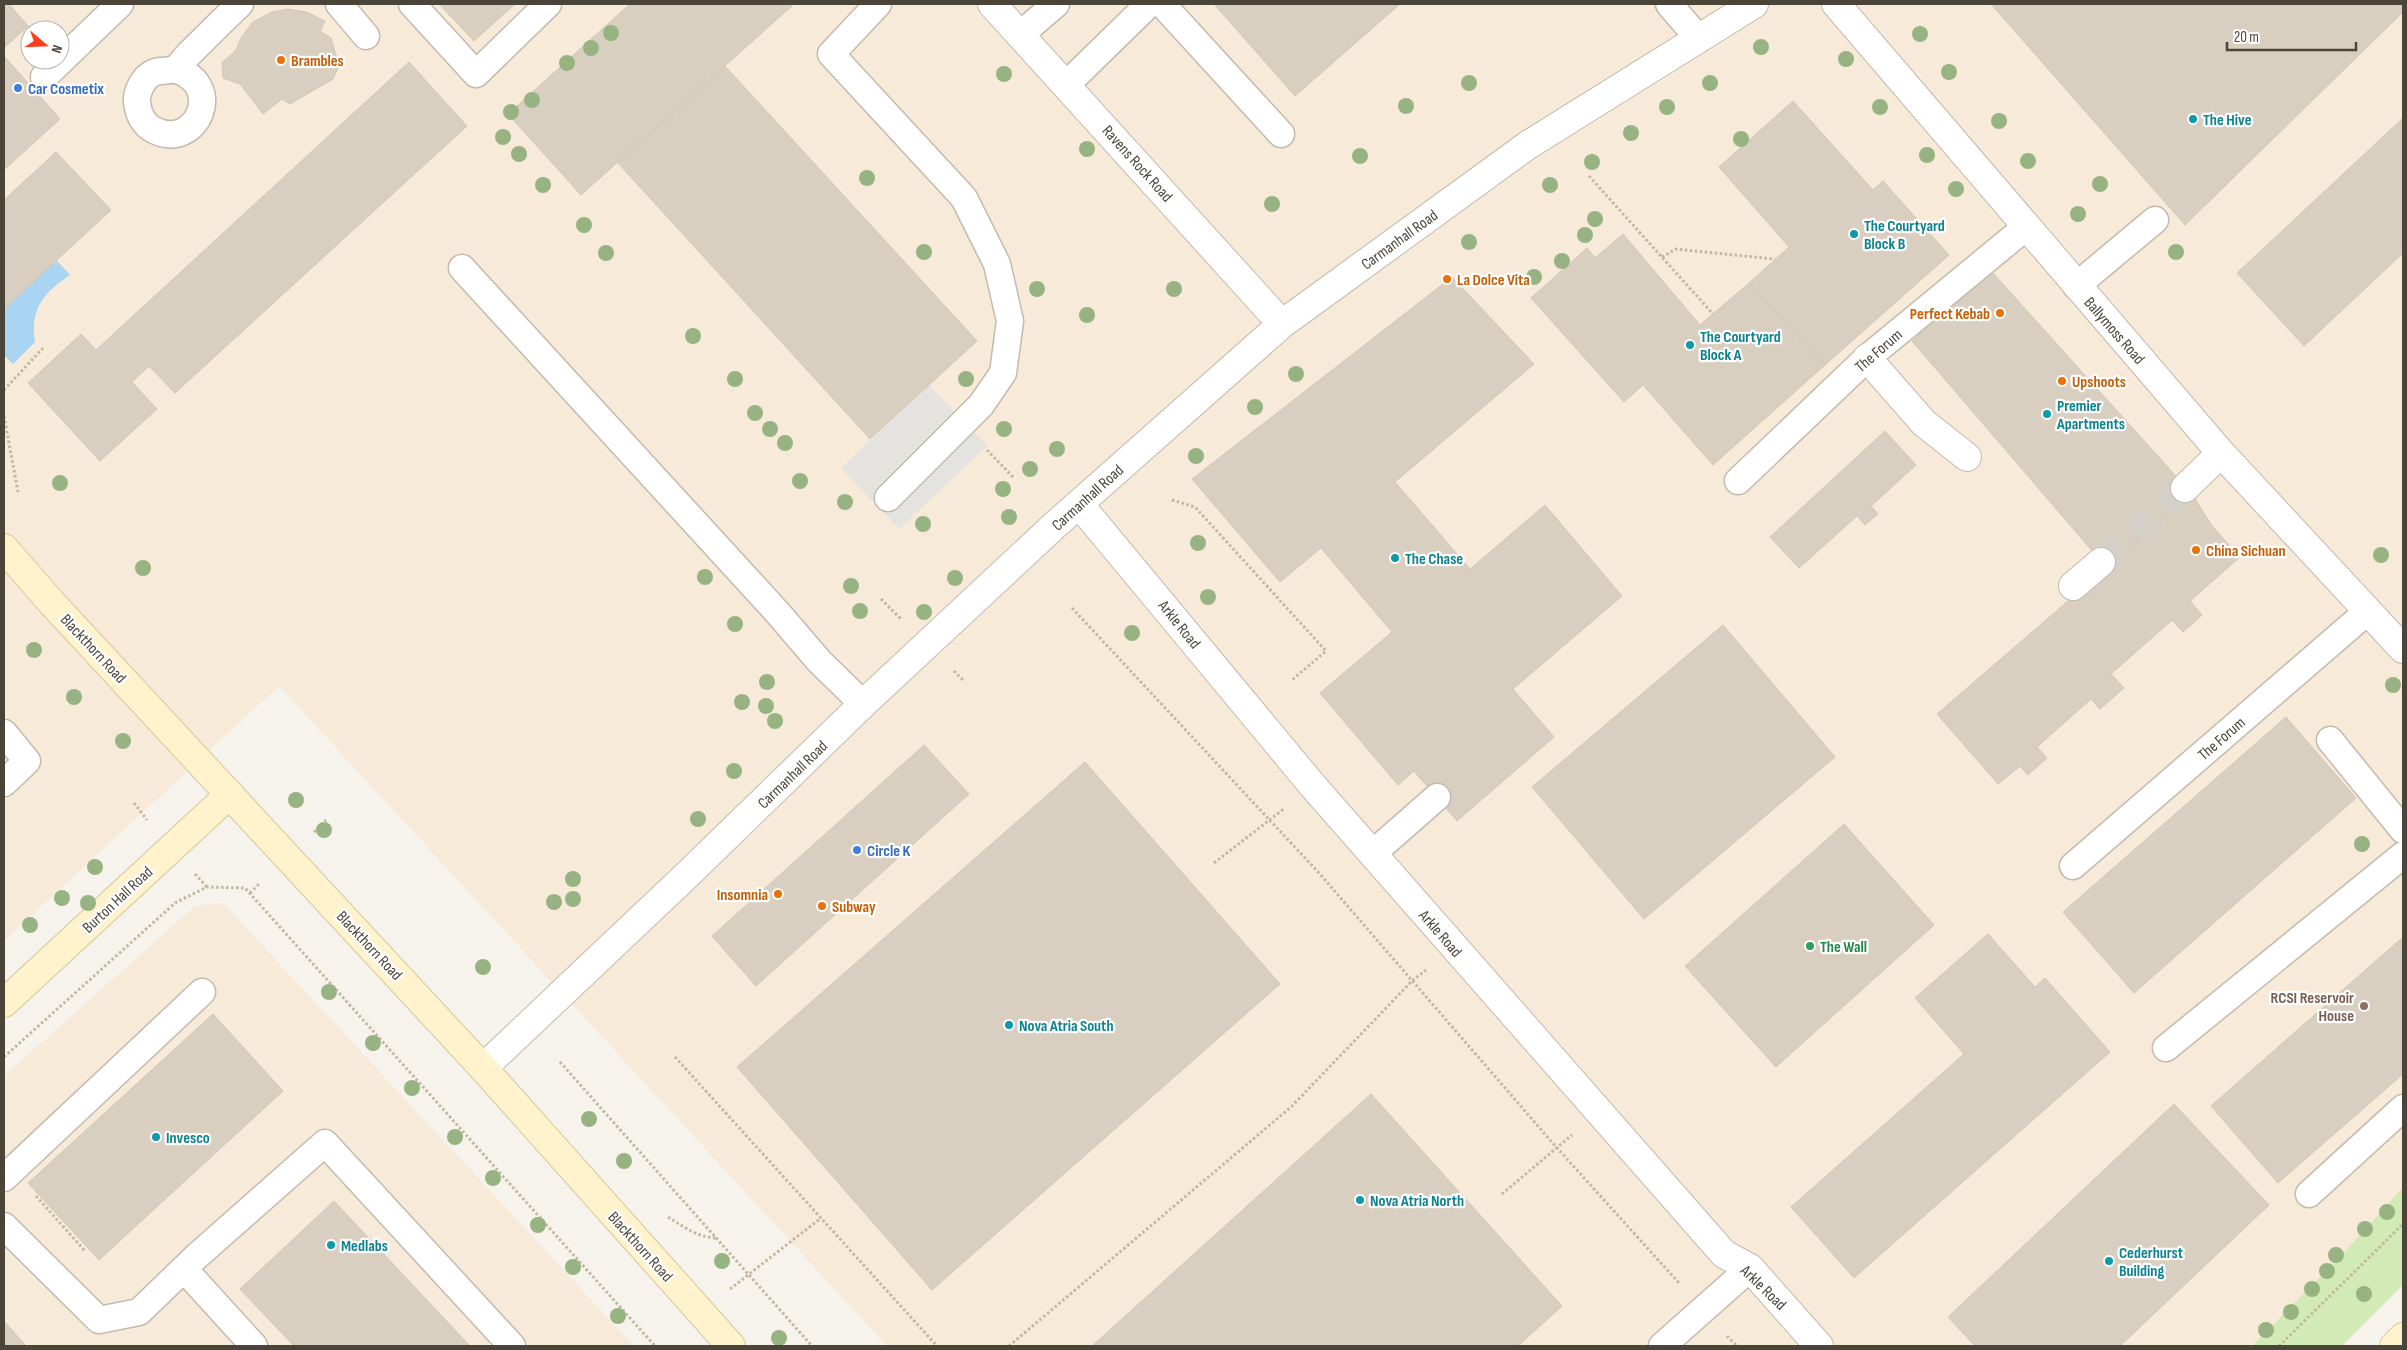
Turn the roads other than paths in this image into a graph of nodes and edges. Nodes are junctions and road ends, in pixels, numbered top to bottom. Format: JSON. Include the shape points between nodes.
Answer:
{"nodes":[{"id":1,"x":120,"y":4,"type":"edge"},
{"id":2,"x":240,"y":4,"type":"edge"},
{"id":3,"x":339,"y":4,"type":"edge"},
{"id":4,"x":412,"y":4,"type":"edge"},
{"id":5,"x":548,"y":4,"type":"edge"},
{"id":6,"x":878,"y":4,"type":"edge"},
{"id":7,"x":992,"y":4,"type":"edge"},
{"id":8,"x":1056,"y":4,"type":"edge"},
{"id":9,"x":1149,"y":4,"type":"edge"},
{"id":10,"x":1162,"y":4,"type":"edge"},
{"id":11,"x":1669,"y":4,"type":"edge"},
{"id":12,"x":1754,"y":4,"type":"edge"},
{"id":13,"x":1836,"y":4,"type":"edge"},
{"id":14,"x":1020,"y":35,"type":"junction"},
{"id":15,"x":366,"y":36,"type":"dead end"},
{"id":16,"x":1699,"y":39,"type":"junction"},
{"id":17,"x":174,"y":68,"type":"dead end"},
{"id":18,"x":44,"y":77,"type":"dead end"},
{"id":19,"x":1066,"y":86,"type":"junction"},
{"id":20,"x":1281,"y":134,"type":"dead end"},
{"id":21,"x":2155,"y":220,"type":"dead end"},
{"id":22,"x":2026,"y":227,"type":"junction"},
{"id":23,"x":462,"y":268,"type":"dead end"},
{"id":24,"x":2076,"y":286,"type":"junction"},
{"id":25,"x":1282,"y":324,"type":"junction"},
{"id":26,"x":1867,"y":358,"type":"junction"},
{"id":27,"x":2221,"y":453,"type":"junction"},
{"id":28,"x":1967,"y":457,"type":"dead end"},
{"id":29,"x":1738,"y":481,"type":"dead end"},
{"id":30,"x":2184,"y":488,"type":"tunnel mouth"},
{"id":31,"x":888,"y":498,"type":"dead end"},
{"id":32,"x":1079,"y":504,"type":"junction"},
{"id":33,"x":4,"y":548,"type":"edge"},
{"id":34,"x":2101,"y":562,"type":"tunnel mouth"},
{"id":35,"x":2073,"y":586,"type":"dead end"},
{"id":36,"x":2368,"y":611,"type":"junction"},
{"id":37,"x":2403,"y":649,"type":"edge"},
{"id":38,"x":863,"y":704,"type":"junction"},
{"id":39,"x":4,"y":733,"type":"edge"},
{"id":40,"x":2330,"y":740,"type":"dead end"},
{"id":41,"x":4,"y":783,"type":"edge"},
{"id":42,"x":230,"y":794,"type":"junction"},
{"id":43,"x":1437,"y":798,"type":"dead end"},
{"id":44,"x":2403,"y":830,"type":"edge"},
{"id":45,"x":1372,"y":854,"type":"junction"},
{"id":46,"x":2403,"y":854,"type":"edge"},
{"id":47,"x":2073,"y":866,"type":"dead end"},
{"id":48,"x":202,"y":992,"type":"dead end"},
{"id":49,"x":4,"y":1003,"type":"edge"},
{"id":50,"x":2166,"y":1048,"type":"dead end"},
{"id":51,"x":483,"y":1068,"type":"junction"},
{"id":52,"x":2403,"y":1108,"type":"edge"},
{"id":53,"x":4,"y":1178,"type":"edge"},
{"id":54,"x":2309,"y":1194,"type":"dead end"},
{"id":55,"x":4,"y":1226,"type":"edge"},
{"id":56,"x":1750,"y":1268,"type":"junction"},
{"id":57,"x":184,"y":1269,"type":"junction"},
{"id":58,"x":2403,"y":1337,"type":"edge"},
{"id":59,"x":254,"y":1346,"type":"edge"},
{"id":60,"x":512,"y":1346,"type":"edge"},
{"id":61,"x":731,"y":1346,"type":"edge"},
{"id":62,"x":1662,"y":1346,"type":"edge"},
{"id":63,"x":1819,"y":1346,"type":"edge"},
{"id":64,"x":2394,"y":1346,"type":"edge"}],
"edges":[{"from":1,"to":18,"type":"lane"},
{"from":2,"to":17,"type":"lane"},
{"from":3,"to":15,"type":"lane"},
{"from":4,"to":5,"type":"lane","via":[[476,74]]},
{"from":6,"to":31,"type":"lane","via":[[831,54],[964,198],[997,264],[1010,321],[1003,372],[981,405]]},
{"from":7,"to":14,"type":"street","name":"Ravens Rock Road"},
{"from":8,"to":14,"type":"lane"},
{"from":9,"to":19,"type":"lane"},
{"from":10,"to":20,"type":"lane"},
{"from":11,"to":16,"type":"lane"},
{"from":12,"to":16,"type":"street","name":"Carmanhall Road"},
{"from":13,"to":22,"type":"street","name":"Ballymoss Road"},
{"from":14,"to":19,"type":"street","name":"Ravens Rock Road"},
{"from":16,"to":25,"type":"street","name":"Carmanhall Road","via":[[1528,145]]},
{"from":19,"to":25,"type":"street","name":"Ravens Rock Road"},
{"from":21,"to":24,"type":"lane"},
{"from":22,"to":24,"type":"street","name":"Ballymoss Road"},
{"from":22,"to":26,"type":"lane","name":"The Forum"},
{"from":23,"to":38,"type":"lane","via":[[819,661]]},
{"from":24,"to":27,"type":"street","name":"Ballymoss Road"},
{"from":25,"to":32,"type":"street","name":"Carmanhall Road"},
{"from":26,"to":28,"type":"street","via":[[1924,423]]},
{"from":26,"to":29,"type":"lane","name":"The Forum"},
{"from":27,"to":30,"type":"street"},
{"from":27,"to":36,"type":"street","name":"Ballymoss Road"},
{"from":32,"to":38,"type":"street","name":"Carmanhall Road"},
{"from":32,"to":45,"type":"street","name":"Arkle Road"},
{"from":33,"to":42,"type":"street","name":"Blackthorn Road"},
{"from":34,"to":35,"type":"street"},
{"from":36,"to":37,"type":"street","name":"Ballymoss Road"},
{"from":36,"to":47,"type":"lane","name":"The Forum"},
{"from":38,"to":51,"type":"street","name":"Carmanhall Road"},
{"from":39,"to":41,"type":"lane","via":[[27,761]]},
{"from":40,"to":44,"type":"lane"},
{"from":42,"to":49,"type":"street","name":"Burton Hall Road"},
{"from":42,"to":51,"type":"street","name":"Blackthorn Road"},
{"from":43,"to":45,"type":"lane"},
{"from":45,"to":56,"type":"street","name":"Arkle Road","via":[[1724,1254]]},
{"from":46,"to":50,"type":"lane"},
{"from":48,"to":53,"type":"lane"},
{"from":51,"to":61,"type":"street","name":"Blackthorn Road"},
{"from":52,"to":54,"type":"lane"},
{"from":55,"to":57,"type":"lane","via":[[99,1320],[139,1312]]},
{"from":56,"to":62,"type":"lane"},
{"from":56,"to":63,"type":"street","name":"Arkle Road"},
{"from":57,"to":59,"type":"lane"},
{"from":57,"to":60,"type":"lane","via":[[325,1143]]},
{"from":58,"to":64,"type":"street"}]}
